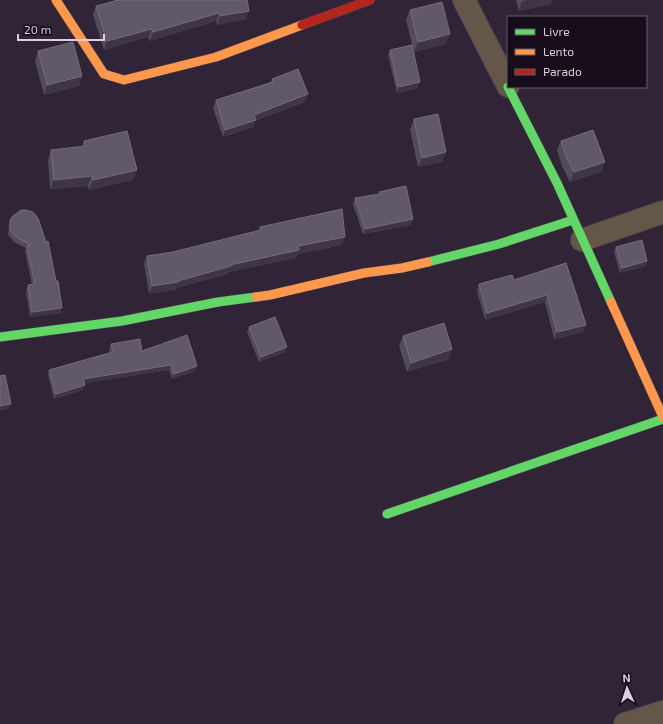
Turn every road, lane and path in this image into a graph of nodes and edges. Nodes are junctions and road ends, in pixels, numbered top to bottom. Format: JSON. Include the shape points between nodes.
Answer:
{"nodes":[{"id":1,"x":56,"y":0,"type":"edge"},
{"id":2,"x":370,"y":0,"type":"edge"},
{"id":3,"x":464,"y":0,"type":"edge"},
{"id":4,"x":507,"y":85,"type":"edge"},
{"id":5,"x":509,"y":88,"type":"edge"},
{"id":6,"x":663,"y":212,"type":"edge"},
{"id":7,"x":573,"y":220,"type":"junction"},
{"id":8,"x":582,"y":240,"type":"junction"},
{"id":9,"x":0,"y":337,"type":"edge"},
{"id":10,"x":663,"y":418,"type":"edge"},
{"id":11,"x":387,"y":514,"type":"dead end"},
{"id":12,"x":663,"y":712,"type":"edge"},
{"id":13,"x":625,"y":724,"type":"edge"}],
"edges":[{"from":1,"to":2,"type":"street","via":[[104,74],[124,80],[216,57]]},
{"from":3,"to":4,"type":"street"},
{"from":5,"to":7,"type":"street"},
{"from":6,"to":8,"type":"street"},
{"from":7,"to":8,"type":"street"},
{"from":7,"to":9,"type":"street","via":[[499,244],[402,268],[364,273],[270,295],[218,302],[122,321]]},
{"from":8,"to":10,"type":"street"},
{"from":10,"to":11,"type":"street"},
{"from":12,"to":13,"type":"street"}]}
